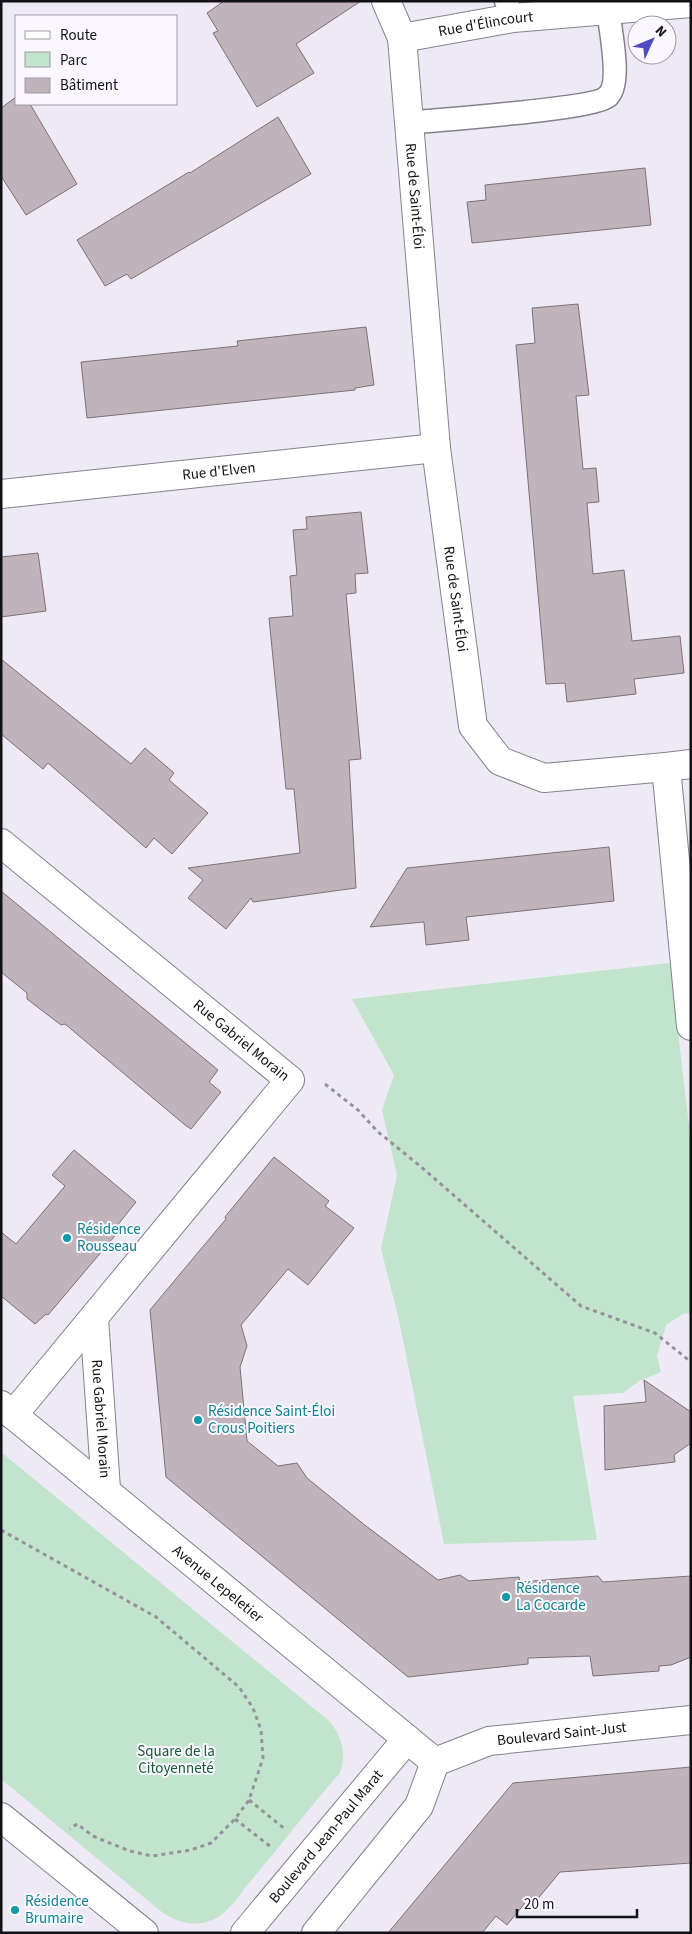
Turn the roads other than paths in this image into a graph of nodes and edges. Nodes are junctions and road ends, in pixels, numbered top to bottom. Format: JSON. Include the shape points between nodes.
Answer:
{"nodes":[{"id":1,"x":386,"y":1,"type":"edge"},
{"id":2,"x":691,"y":3,"type":"edge"},
{"id":3,"x":510,"y":9,"type":"edge"},
{"id":4,"x":608,"y":10,"type":"junction"},
{"id":5,"x":402,"y":38,"type":"junction"},
{"id":6,"x":407,"y":123,"type":"junction"},
{"id":7,"x":436,"y":448,"type":"junction"},
{"id":8,"x":1,"y":494,"type":"edge"},
{"id":9,"x":678,"y":766,"type":"edge"},
{"id":10,"x":1,"y":843,"type":"edge"},
{"id":11,"x":691,"y":1026,"type":"edge"},
{"id":12,"x":94,"y":1318,"type":"junction"},
{"id":13,"x":7,"y":1410,"type":"edge"},
{"id":14,"x":106,"y":1489,"type":"junction"},
{"id":15,"x":691,"y":1720,"type":"edge"},
{"id":16,"x":407,"y":1739,"type":"junction"},
{"id":17,"x":436,"y":1762,"type":"junction"},
{"id":18,"x":1,"y":1817,"type":"edge"},
{"id":19,"x":144,"y":1933,"type":"edge"},
{"id":20,"x":245,"y":1933,"type":"edge"},
{"id":21,"x":316,"y":1933,"type":"edge"}],
"edges":[{"from":1,"to":5,"type":"street","name":"Rue de Saint-Éloi"},
{"from":2,"to":4,"type":"street","name":"Rue d'Élincourt"},
{"from":3,"to":4,"type":"street","name":"Rue d'Élincourt"},
{"from":3,"to":5,"type":"street","name":"Rue d'Élincourt"},
{"from":4,"to":6,"type":"lane","via":[[615,72],[614,86],[608,96],[598,101],[564,106]]},
{"from":5,"to":6,"type":"street","name":"Rue de Saint-Éloi"},
{"from":6,"to":7,"type":"street","name":"Rue de Saint-Éloi"},
{"from":7,"to":8,"type":"street","name":"Rue d'Elven"},
{"from":7,"to":9,"type":"street","name":"Rue de Saint-Éloi","via":[[473,726],[500,761],[544,778]]},
{"from":9,"to":11,"type":"street","name":"Rue de Saint-Éloi"},
{"from":10,"to":12,"type":"street","name":"Rue Gabriel Morain","via":[[290,1080]]},
{"from":12,"to":13,"type":"street","name":"Rue Gabriel Morain"},
{"from":12,"to":14,"type":"street","name":"Rue Gabriel Morain"},
{"from":13,"to":14,"type":"street","name":"Avenue Lepeletier"},
{"from":14,"to":16,"type":"street","name":"Avenue Lepeletier"},
{"from":15,"to":17,"type":"street","name":"Boulevard Saint-Just","via":[[489,1742]]},
{"from":16,"to":17,"type":"street","name":"Avenue Lepeletier"},
{"from":16,"to":20,"type":"street","name":"Boulevard Jean-Paul Marat"},
{"from":17,"to":21,"type":"street","via":[[419,1806]]},
{"from":18,"to":19,"type":"street"}]}
